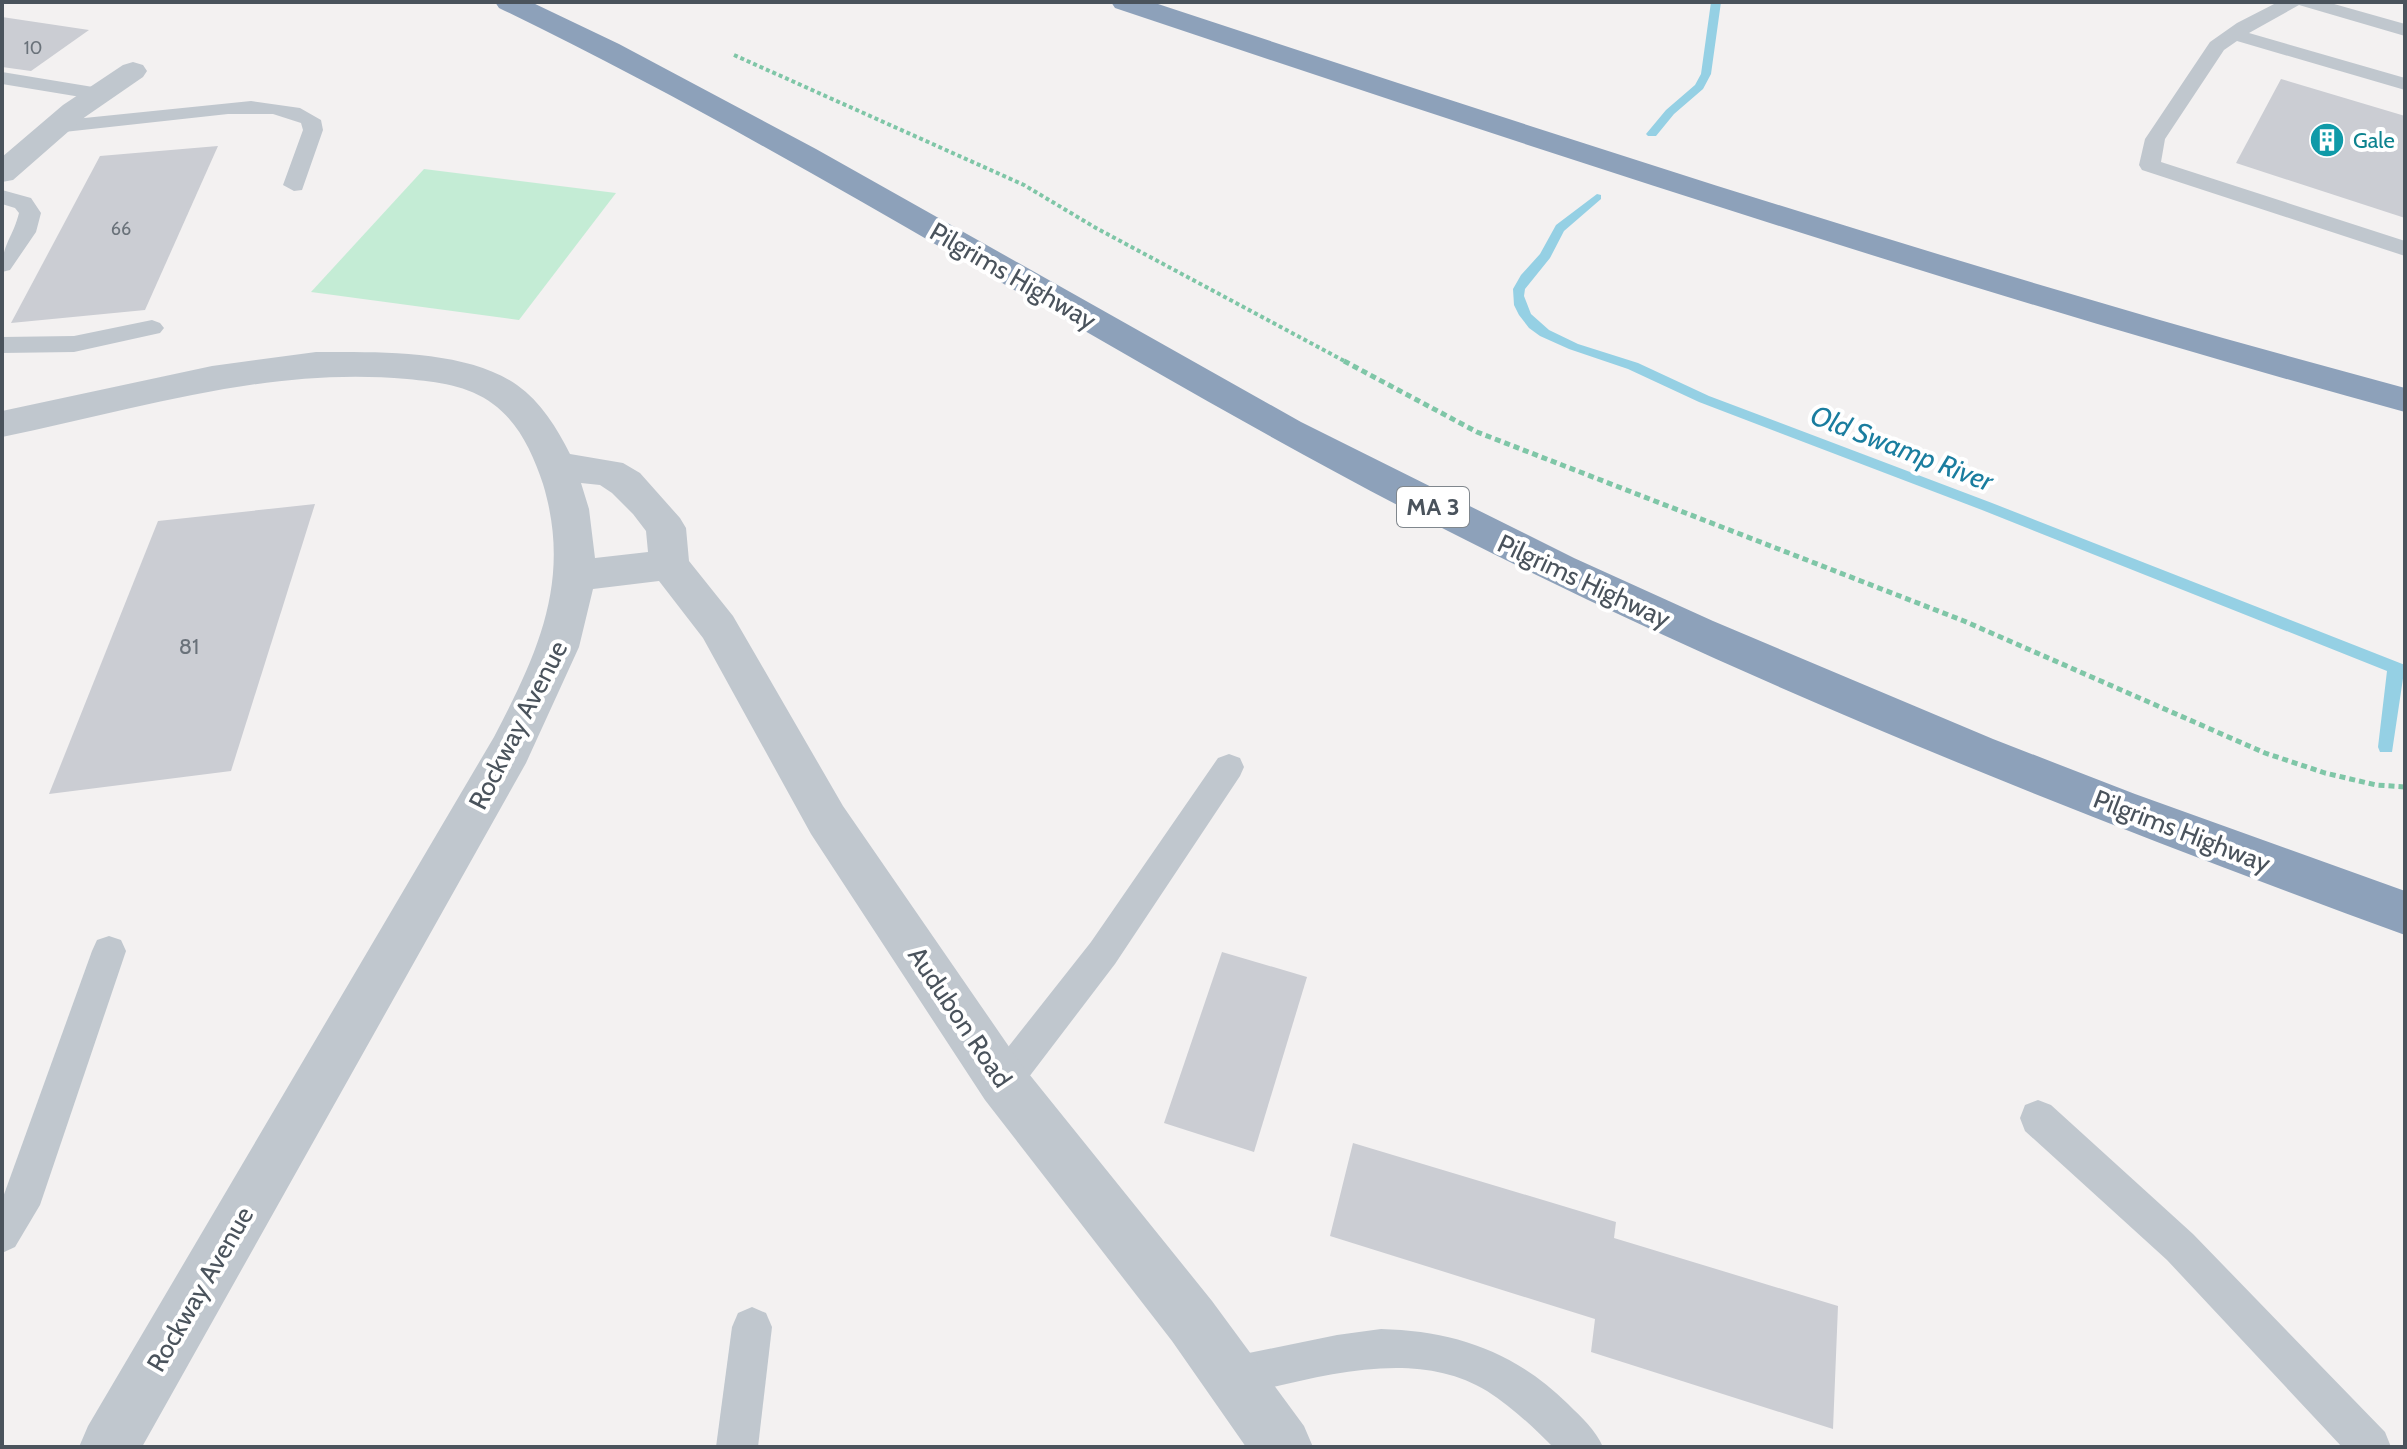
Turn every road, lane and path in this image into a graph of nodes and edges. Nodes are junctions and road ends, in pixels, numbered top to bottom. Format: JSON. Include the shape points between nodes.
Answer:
{"nodes":[{"id":1,"x":509,"y":2,"type":"edge"},
{"id":2,"x":1125,"y":2,"type":"edge"},
{"id":3,"x":2292,"y":2,"type":"edge"},
{"id":4,"x":2306,"y":2,"type":"edge"},
{"id":5,"x":2405,"y":30,"type":"edge"},
{"id":6,"x":2233,"y":34,"type":"junction"},
{"id":7,"x":734,"y":55,"type":"dead end"},
{"id":8,"x":133,"y":71,"type":"dead end"},
{"id":9,"x":2,"y":78,"type":"edge"},
{"id":10,"x":2405,"y":84,"type":"edge"},
{"id":11,"x":99,"y":94,"type":"junction"},
{"id":12,"x":55,"y":127,"type":"junction"},
{"id":13,"x":2,"y":173,"type":"edge"},
{"id":14,"x":294,"y":185,"type":"dead end"},
{"id":15,"x":2,"y":197,"type":"edge"},
{"id":16,"x":2405,"y":249,"type":"edge"},
{"id":17,"x":2,"y":265,"type":"edge"},
{"id":18,"x":152,"y":328,"type":"dead end"},
{"id":19,"x":2,"y":345,"type":"edge"},
{"id":20,"x":2405,"y":400,"type":"edge"},
{"id":21,"x":2,"y":424,"type":"edge"},
{"id":22,"x":556,"y":466,"type":"junction"},
{"id":23,"x":669,"y":565,"type":"junction"},
{"id":24,"x":575,"y":576,"type":"junction"},
{"id":25,"x":1229,"y":767,"type":"dead end"},
{"id":26,"x":2405,"y":787,"type":"edge"},
{"id":27,"x":2405,"y":913,"type":"edge"},
{"id":28,"x":109,"y":951,"type":"dead end"},
{"id":29,"x":1003,"y":1082,"type":"junction"},
{"id":30,"x":2038,"y":1118,"type":"dead end"},
{"id":31,"x":2,"y":1234,"type":"edge"},
{"id":32,"x":752,"y":1327,"type":"dead end"},
{"id":33,"x":1234,"y":1376,"type":"junction"},
{"id":34,"x":109,"y":1447,"type":"edge"},
{"id":35,"x":737,"y":1447,"type":"edge"},
{"id":36,"x":1283,"y":1447,"type":"edge"},
{"id":37,"x":1582,"y":1447,"type":"edge"},
{"id":38,"x":2370,"y":1447,"type":"edge"}],
"edges":[{"from":1,"to":27,"type":"highway","name":"Pilgrims Highway","number":"MA 3","via":[[734,117],[1224,397],[1501,542],[1845,699]]},
{"from":2,"to":20,"type":"highway","via":[[1922,264]]},
{"from":3,"to":6,"type":"lane"},
{"from":4,"to":5,"type":"lane"},
{"from":6,"to":10,"type":"lane"},
{"from":6,"to":16,"type":"lane","via":[[2217,46],[2155,139],[2150,165]]},
{"from":7,"to":26,"type":"path","via":[[1024,185],[1477,432],[1964,621],[2265,753],[2325,773]]},
{"from":8,"to":11,"type":"street"},
{"from":9,"to":11,"type":"lane"},
{"from":11,"to":12,"type":"street"},
{"from":12,"to":13,"type":"street"},
{"from":12,"to":14,"type":"lane","via":[[171,113],[282,109],[311,120],[313,130]]},
{"from":15,"to":17,"type":"lane","via":[[23,203],[30,213],[25,232]]},
{"from":18,"to":19,"type":"lane","via":[[101,341]]},
{"from":21,"to":22,"type":"street","name":"Rockway Avenue","via":[[250,370],[308,363],[393,364],[452,372],[504,394],[535,427]]},
{"from":22,"to":23,"type":"street","via":[[609,473],[626,483],[666,528]]},
{"from":22,"to":24,"type":"street","name":"Rockway Avenue","via":[[573,520]]},
{"from":23,"to":24,"type":"street"},
{"from":23,"to":29,"type":"street","name":"Audubon Road","via":[[718,627],[827,820]]},
{"from":24,"to":34,"type":"street","name":"Rockway Avenue","via":[[564,637],[510,750]]},
{"from":25,"to":29,"type":"lane","via":[[1103,953]]},
{"from":28,"to":31,"type":"lane","via":[[25,1193]]},
{"from":29,"to":33,"type":"street","name":"Audubon Road"},
{"from":30,"to":38,"type":"lane","via":[[2180,1247]]},
{"from":32,"to":35,"type":"lane"},
{"from":33,"to":36,"type":"street","name":"Audubon Road"},
{"from":33,"to":37,"type":"lane","via":[[1341,1352],[1396,1347],[1446,1352],[1492,1369],[1551,1413]]}]}
